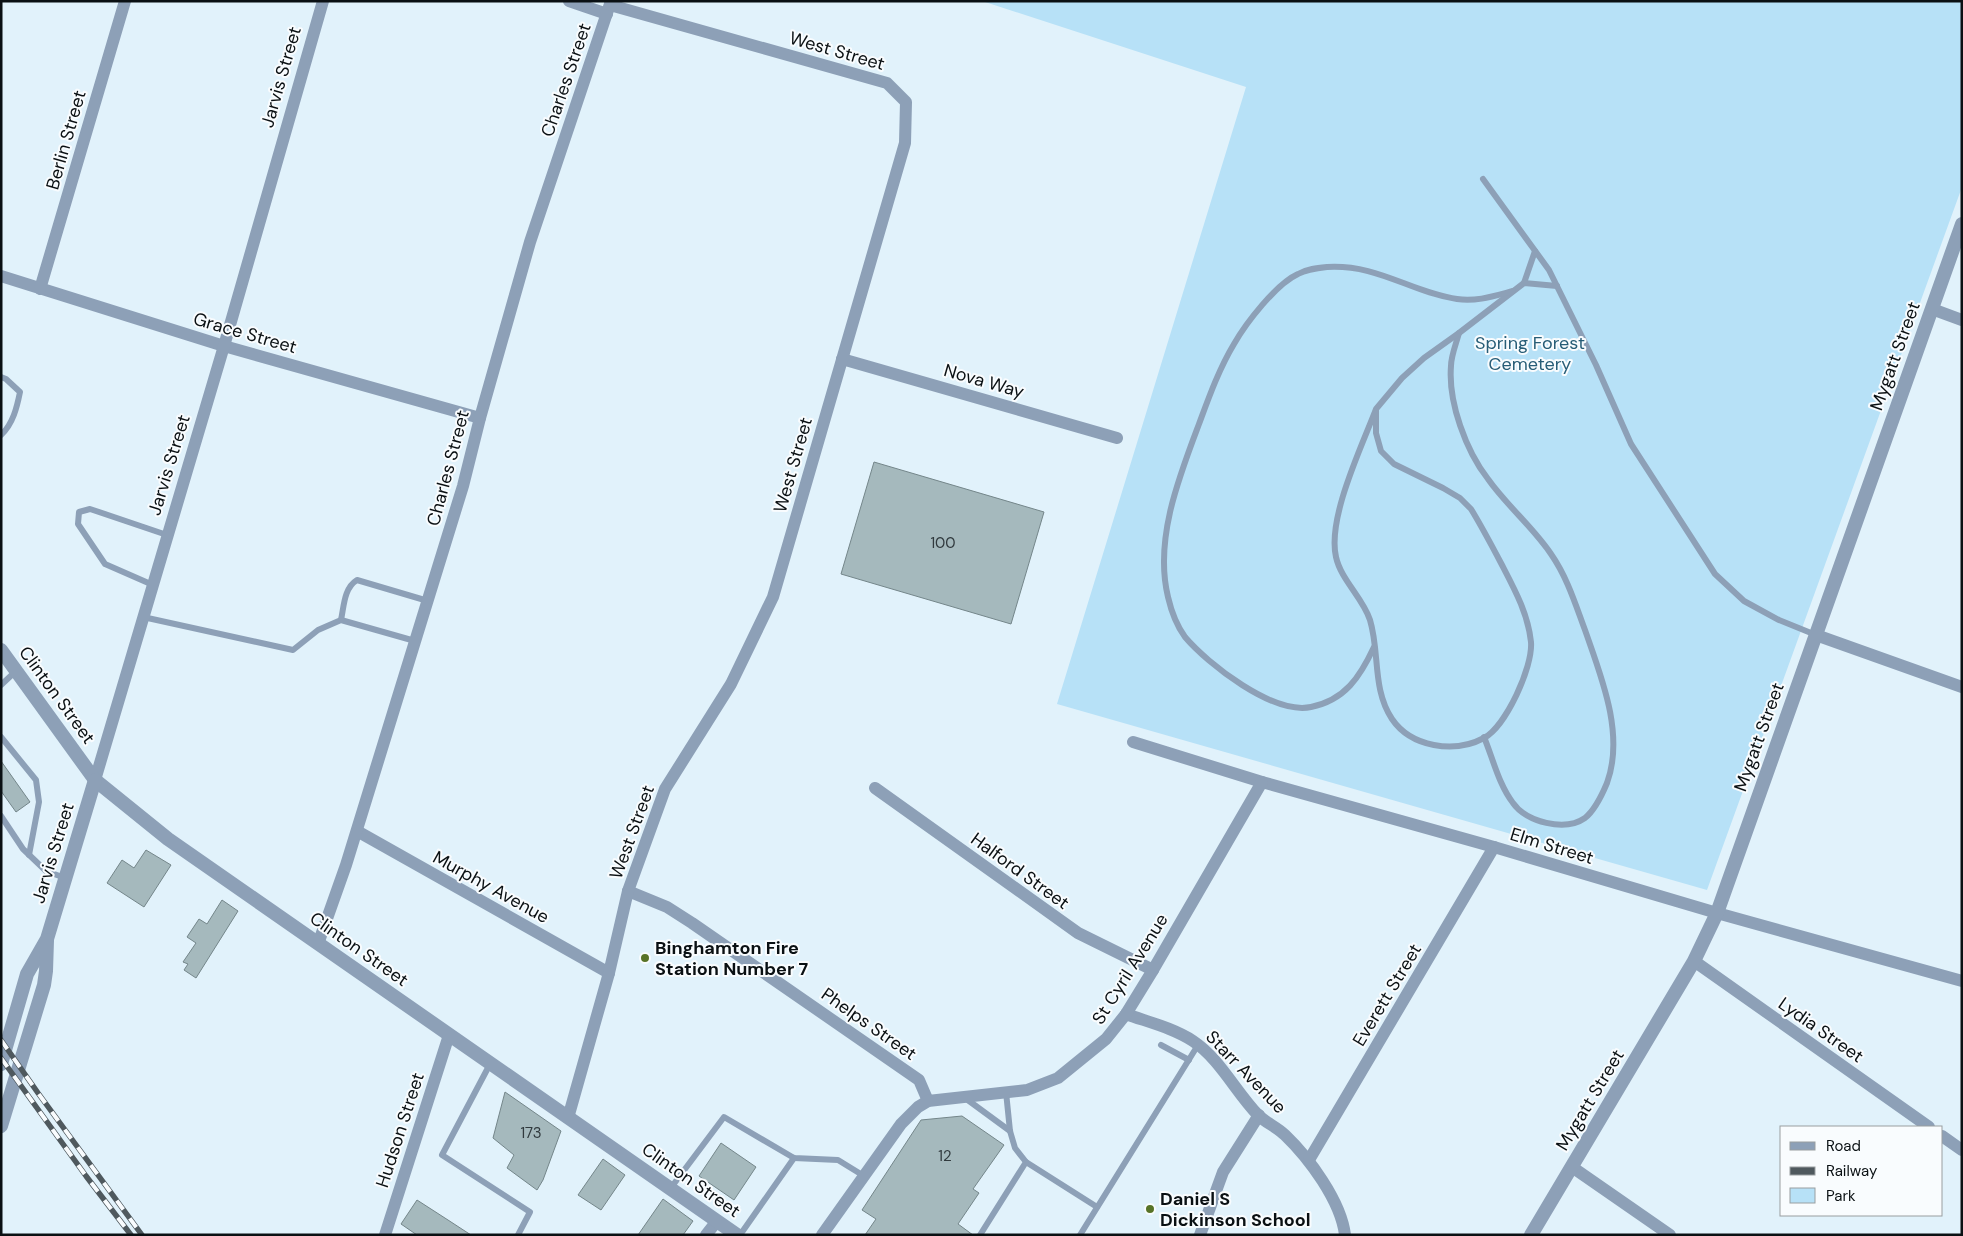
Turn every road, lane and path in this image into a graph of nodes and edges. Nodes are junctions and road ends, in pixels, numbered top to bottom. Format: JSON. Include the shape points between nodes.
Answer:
{"nodes":[{"id":1,"x":125,"y":1,"type":"edge"},
{"id":2,"x":323,"y":1,"type":"edge"},
{"id":3,"x":569,"y":1,"type":"edge"},
{"id":4,"x":609,"y":7,"type":"edge"},
{"id":5,"x":1483,"y":179,"type":"dead end"},
{"id":6,"x":1962,"y":224,"type":"edge"},
{"id":7,"x":1535,"y":251,"type":"junction"},
{"id":8,"x":1,"y":276,"type":"edge"},
{"id":9,"x":1524,"y":283,"type":"junction"},
{"id":10,"x":1557,"y":286,"type":"junction"},
{"id":11,"x":40,"y":288,"type":"junction"},
{"id":12,"x":1516,"y":290,"type":"junction"},
{"id":13,"x":1932,"y":309,"type":"junction"},
{"id":14,"x":1962,"y":320,"type":"edge"},
{"id":15,"x":1459,"y":334,"type":"junction"},
{"id":16,"x":224,"y":346,"type":"junction"},
{"id":17,"x":842,"y":359,"type":"junction"},
{"id":18,"x":1,"y":377,"type":"edge"},
{"id":19,"x":1376,"y":409,"type":"junction"},
{"id":20,"x":480,"y":418,"type":"junction"},
{"id":21,"x":1,"y":435,"type":"edge"},
{"id":22,"x":1117,"y":438,"type":"dead end"},
{"id":23,"x":167,"y":535,"type":"junction"},
{"id":24,"x":152,"y":585,"type":"junction"},
{"id":25,"x":428,"y":602,"type":"junction"},
{"id":26,"x":143,"y":617,"type":"junction"},
{"id":27,"x":340,"y":620,"type":"junction"},
{"id":28,"x":1816,"y":635,"type":"junction"},
{"id":29,"x":415,"y":641,"type":"junction"},
{"id":30,"x":1375,"y":646,"type":"junction"},
{"id":31,"x":1,"y":650,"type":"edge"},
{"id":32,"x":16,"y":671,"type":"junction"},
{"id":33,"x":1,"y":685,"type":"edge"},
{"id":34,"x":1962,"y":687,"type":"edge"},
{"id":35,"x":1,"y":737,"type":"edge"},
{"id":36,"x":1484,"y":738,"type":"junction"},
{"id":37,"x":1133,"y":742,"type":"dead end"},
{"id":38,"x":95,"y":780,"type":"junction"},
{"id":39,"x":1262,"y":782,"type":"junction"},
{"id":40,"x":875,"y":788,"type":"dead end"},
{"id":41,"x":1,"y":816,"type":"edge"},
{"id":42,"x":357,"y":831,"type":"junction"},
{"id":43,"x":1494,"y":847,"type":"junction"},
{"id":44,"x":29,"y":855,"type":"junction"},
{"id":45,"x":65,"y":878,"type":"junction"},
{"id":46,"x":628,"y":891,"type":"junction"},
{"id":47,"x":1716,"y":913,"type":"junction"},
{"id":48,"x":47,"y":939,"type":"junction"},
{"id":49,"x":318,"y":944,"type":"junction"},
{"id":50,"x":1694,"y":961,"type":"junction"},
{"id":51,"x":1153,"y":970,"type":"junction"},
{"id":52,"x":609,"y":973,"type":"junction"},
{"id":53,"x":1962,"y":981,"type":"edge"},
{"id":54,"x":1126,"y":1014,"type":"junction"},
{"id":55,"x":449,"y":1035,"type":"junction"},
{"id":56,"x":1161,"y":1045,"type":"dead end"},
{"id":57,"x":1198,"y":1045,"type":"junction"},
{"id":58,"x":1189,"y":1060,"type":"junction"},
{"id":59,"x":1,"y":1064,"type":"edge"},
{"id":60,"x":490,"y":1064,"type":"junction"},
{"id":61,"x":1006,"y":1092,"type":"junction"},
{"id":62,"x":964,"y":1097,"type":"junction"},
{"id":63,"x":928,"y":1101,"type":"junction"},
{"id":64,"x":1258,"y":1115,"type":"junction"},
{"id":65,"x":568,"y":1118,"type":"junction"},
{"id":66,"x":1,"y":1126,"type":"edge"},
{"id":67,"x":1928,"y":1126,"type":"edge"},
{"id":68,"x":1010,"y":1131,"type":"junction"},
{"id":69,"x":1943,"y":1137,"type":"edge"},
{"id":70,"x":1962,"y":1150,"type":"edge"},
{"id":71,"x":794,"y":1158,"type":"junction"},
{"id":72,"x":1309,"y":1160,"type":"junction"},
{"id":73,"x":1026,"y":1162,"type":"junction"},
{"id":74,"x":1572,"y":1167,"type":"junction"},
{"id":75,"x":864,"y":1176,"type":"junction"},
{"id":76,"x":670,"y":1189,"type":"junction"},
{"id":77,"x":1097,"y":1207,"type":"junction"},
{"id":78,"x":717,"y":1221,"type":"junction"},
{"id":79,"x":385,"y":1235,"type":"edge"},
{"id":80,"x":518,"y":1235,"type":"edge"},
{"id":81,"x":706,"y":1235,"type":"edge"},
{"id":82,"x":739,"y":1235,"type":"edge"},
{"id":83,"x":822,"y":1235,"type":"edge"},
{"id":84,"x":980,"y":1235,"type":"edge"},
{"id":85,"x":1080,"y":1235,"type":"edge"},
{"id":86,"x":1200,"y":1235,"type":"edge"},
{"id":87,"x":1345,"y":1235,"type":"edge"},
{"id":88,"x":1531,"y":1235,"type":"edge"},
{"id":89,"x":1670,"y":1235,"type":"edge"}],
"edges":[{"from":1,"to":11,"type":"street","name":"Berlin Street"},
{"from":2,"to":16,"type":"street","name":"Jarvis Street"},
{"from":3,"to":4,"type":"street","name":"West Street"},
{"from":4,"to":17,"type":"street","name":"West Street","via":[[887,83],[906,102],[905,143]]},
{"from":4,"to":20,"type":"street","name":"Charles Street","via":[[530,242]]},
{"from":5,"to":7,"type":"lane"},
{"from":6,"to":13,"type":"street","name":"Mygatt Street"},
{"from":7,"to":9,"type":"lane"},
{"from":7,"to":10,"type":"lane"},
{"from":8,"to":11,"type":"street","name":"Grace Street"},
{"from":9,"to":10,"type":"lane"},
{"from":9,"to":12,"type":"lane"},
{"from":10,"to":28,"type":"lane","via":[[1631,444],[1715,574],[1744,601]]},
{"from":11,"to":16,"type":"street","name":"Grace Street"},
{"from":12,"to":15,"type":"lane"},
{"from":12,"to":30,"type":"lane","via":[[1482,299],[1459,299],[1362,268],[1315,268],[1297,274],[1260,307],[1234,343],[1211,392],[1174,498],[1164,552],[1168,597],[1184,636],[1234,680],[1260,696],[1299,708],[1309,708],[1341,695],[1364,670]]},
{"from":13,"to":14,"type":"street"},
{"from":13,"to":28,"type":"street","name":"Mygatt Street"},
{"from":15,"to":19,"type":"lane","via":[[1424,358]]},
{"from":15,"to":36,"type":"lane","via":[[1450,365],[1457,414],[1475,461],[1531,527],[1568,583],[1609,710],[1612,769],[1604,792],[1584,818],[1569,824],[1539,821],[1524,814],[1506,793]]},
{"from":16,"to":20,"type":"street","name":"Grace Street"},
{"from":16,"to":23,"type":"street","name":"Jarvis Street"},
{"from":17,"to":22,"type":"street","name":"Nova Way"},
{"from":17,"to":46,"type":"street","name":"West Street","via":[[774,597],[731,684],[665,790]]},
{"from":18,"to":21,"type":"lane","via":[[20,392],[8,428]]},
{"from":19,"to":30,"type":"lane","via":[[1346,488],[1335,542],[1339,566],[1370,620]]},
{"from":19,"to":36,"type":"lane","via":[[1376,433],[1381,450],[1394,464],[1443,488],[1471,509],[1528,621],[1531,644],[1526,674],[1512,703]]},
{"from":20,"to":25,"type":"street","name":"Charles Street"},
{"from":23,"to":24,"type":"street","name":"Jarvis Street"},
{"from":23,"to":24,"type":"lane","via":[[90,510],[79,512],[78,524],[105,564]]},
{"from":24,"to":26,"type":"street","name":"Jarvis Street"},
{"from":25,"to":27,"type":"lane","via":[[357,580],[346,594]]},
{"from":25,"to":29,"type":"street","name":"Charles Street"},
{"from":26,"to":27,"type":"lane","via":[[293,650],[318,630]]},
{"from":26,"to":38,"type":"street","name":"Jarvis Street"},
{"from":27,"to":29,"type":"lane"},
{"from":28,"to":34,"type":"street"},
{"from":28,"to":47,"type":"street","name":"Mygatt Street"},
{"from":29,"to":42,"type":"street","name":"Charles Street"},
{"from":30,"to":36,"type":"lane","via":[[1378,686],[1384,704],[1393,720],[1407,734],[1427,744],[1446,747]]},
{"from":31,"to":32,"type":"street","name":"Clinton Street"},
{"from":32,"to":33,"type":"lane"},
{"from":32,"to":38,"type":"street","name":"Clinton Street"},
{"from":35,"to":44,"type":"lane","via":[[36,780],[39,802]]},
{"from":37,"to":39,"type":"street","name":"Elm Street"},
{"from":38,"to":45,"type":"street","name":"Jarvis Street"},
{"from":38,"to":49,"type":"street","name":"Clinton Street","via":[[168,839]]},
{"from":39,"to":43,"type":"street","name":"Elm Street"},
{"from":39,"to":51,"type":"street","name":"St Cyril Avenue"},
{"from":40,"to":51,"type":"street","name":"Halford Street","via":[[1078,933]]},
{"from":41,"to":44,"type":"lane"},
{"from":42,"to":49,"type":"street","name":"Charles Street"},
{"from":42,"to":52,"type":"street","name":"Murphy Avenue"},
{"from":43,"to":47,"type":"street","name":"Elm Street"},
{"from":43,"to":72,"type":"street","name":"Everett Street"},
{"from":44,"to":45,"type":"lane","via":[[46,870]]},
{"from":45,"to":48,"type":"street","name":"Jarvis Street"},
{"from":46,"to":52,"type":"street","name":"West Street"},
{"from":46,"to":63,"type":"street","name":"Phelps Street","via":[[667,907],[692,923],[919,1080]]},
{"from":47,"to":50,"type":"street","name":"Mygatt Street"},
{"from":47,"to":53,"type":"street","name":"Elm Street"},
{"from":48,"to":59,"type":"street","name":"Jarvis Street","via":[[27,974]]},
{"from":48,"to":66,"type":"street","name":"Jarvis Street","via":[[44,985]]},
{"from":49,"to":55,"type":"street","name":"Clinton Street"},
{"from":50,"to":67,"type":"street","name":"Lydia Street"},
{"from":50,"to":74,"type":"street","name":"Mygatt Street"},
{"from":51,"to":54,"type":"street","name":"St Cyril Avenue"},
{"from":52,"to":65,"type":"street","name":"West Street"},
{"from":54,"to":57,"type":"street","name":"Starr Avenue","via":[[1171,1030]]},
{"from":54,"to":61,"type":"street","name":"St Cyril Avenue","via":[[1106,1040],[1058,1078],[1027,1090]]},
{"from":55,"to":60,"type":"street","name":"Clinton Street"},
{"from":55,"to":79,"type":"street","name":"Hudson Street"},
{"from":56,"to":58,"type":"lane"},
{"from":57,"to":58,"type":"lane"},
{"from":57,"to":64,"type":"street","name":"Starr Avenue"},
{"from":58,"to":77,"type":"lane"},
{"from":60,"to":65,"type":"street","name":"Clinton Street"},
{"from":60,"to":80,"type":"lane","via":[[442,1155],[530,1212]]},
{"from":61,"to":62,"type":"street","name":"St Cyril Avenue"},
{"from":61,"to":68,"type":"lane"},
{"from":62,"to":63,"type":"street","name":"St Cyril Avenue"},
{"from":62,"to":68,"type":"lane"},
{"from":63,"to":75,"type":"street","via":[[901,1124]]},
{"from":64,"to":72,"type":"street","name":"Starr Avenue","via":[[1284,1134]]},
{"from":64,"to":86,"type":"street","via":[[1223,1172]]},
{"from":65,"to":76,"type":"street","name":"Clinton Street"},
{"from":68,"to":73,"type":"lane","via":[[1015,1148]]},
{"from":69,"to":70,"type":"street"},
{"from":71,"to":75,"type":"lane","via":[[838,1160]]},
{"from":71,"to":76,"type":"lane","via":[[724,1117]]},
{"from":71,"to":82,"type":"lane"},
{"from":72,"to":87,"type":"street","name":"Starr Avenue","via":[[1328,1190]]},
{"from":73,"to":77,"type":"lane"},
{"from":73,"to":84,"type":"lane"},
{"from":74,"to":88,"type":"street","name":"Mygatt Street"},
{"from":74,"to":89,"type":"street"},
{"from":75,"to":83,"type":"street"},
{"from":76,"to":78,"type":"street","name":"Clinton Street"},
{"from":77,"to":85,"type":"lane"},
{"from":78,"to":81,"type":"street"},
{"from":78,"to":82,"type":"street","name":"Clinton Street"}]}
